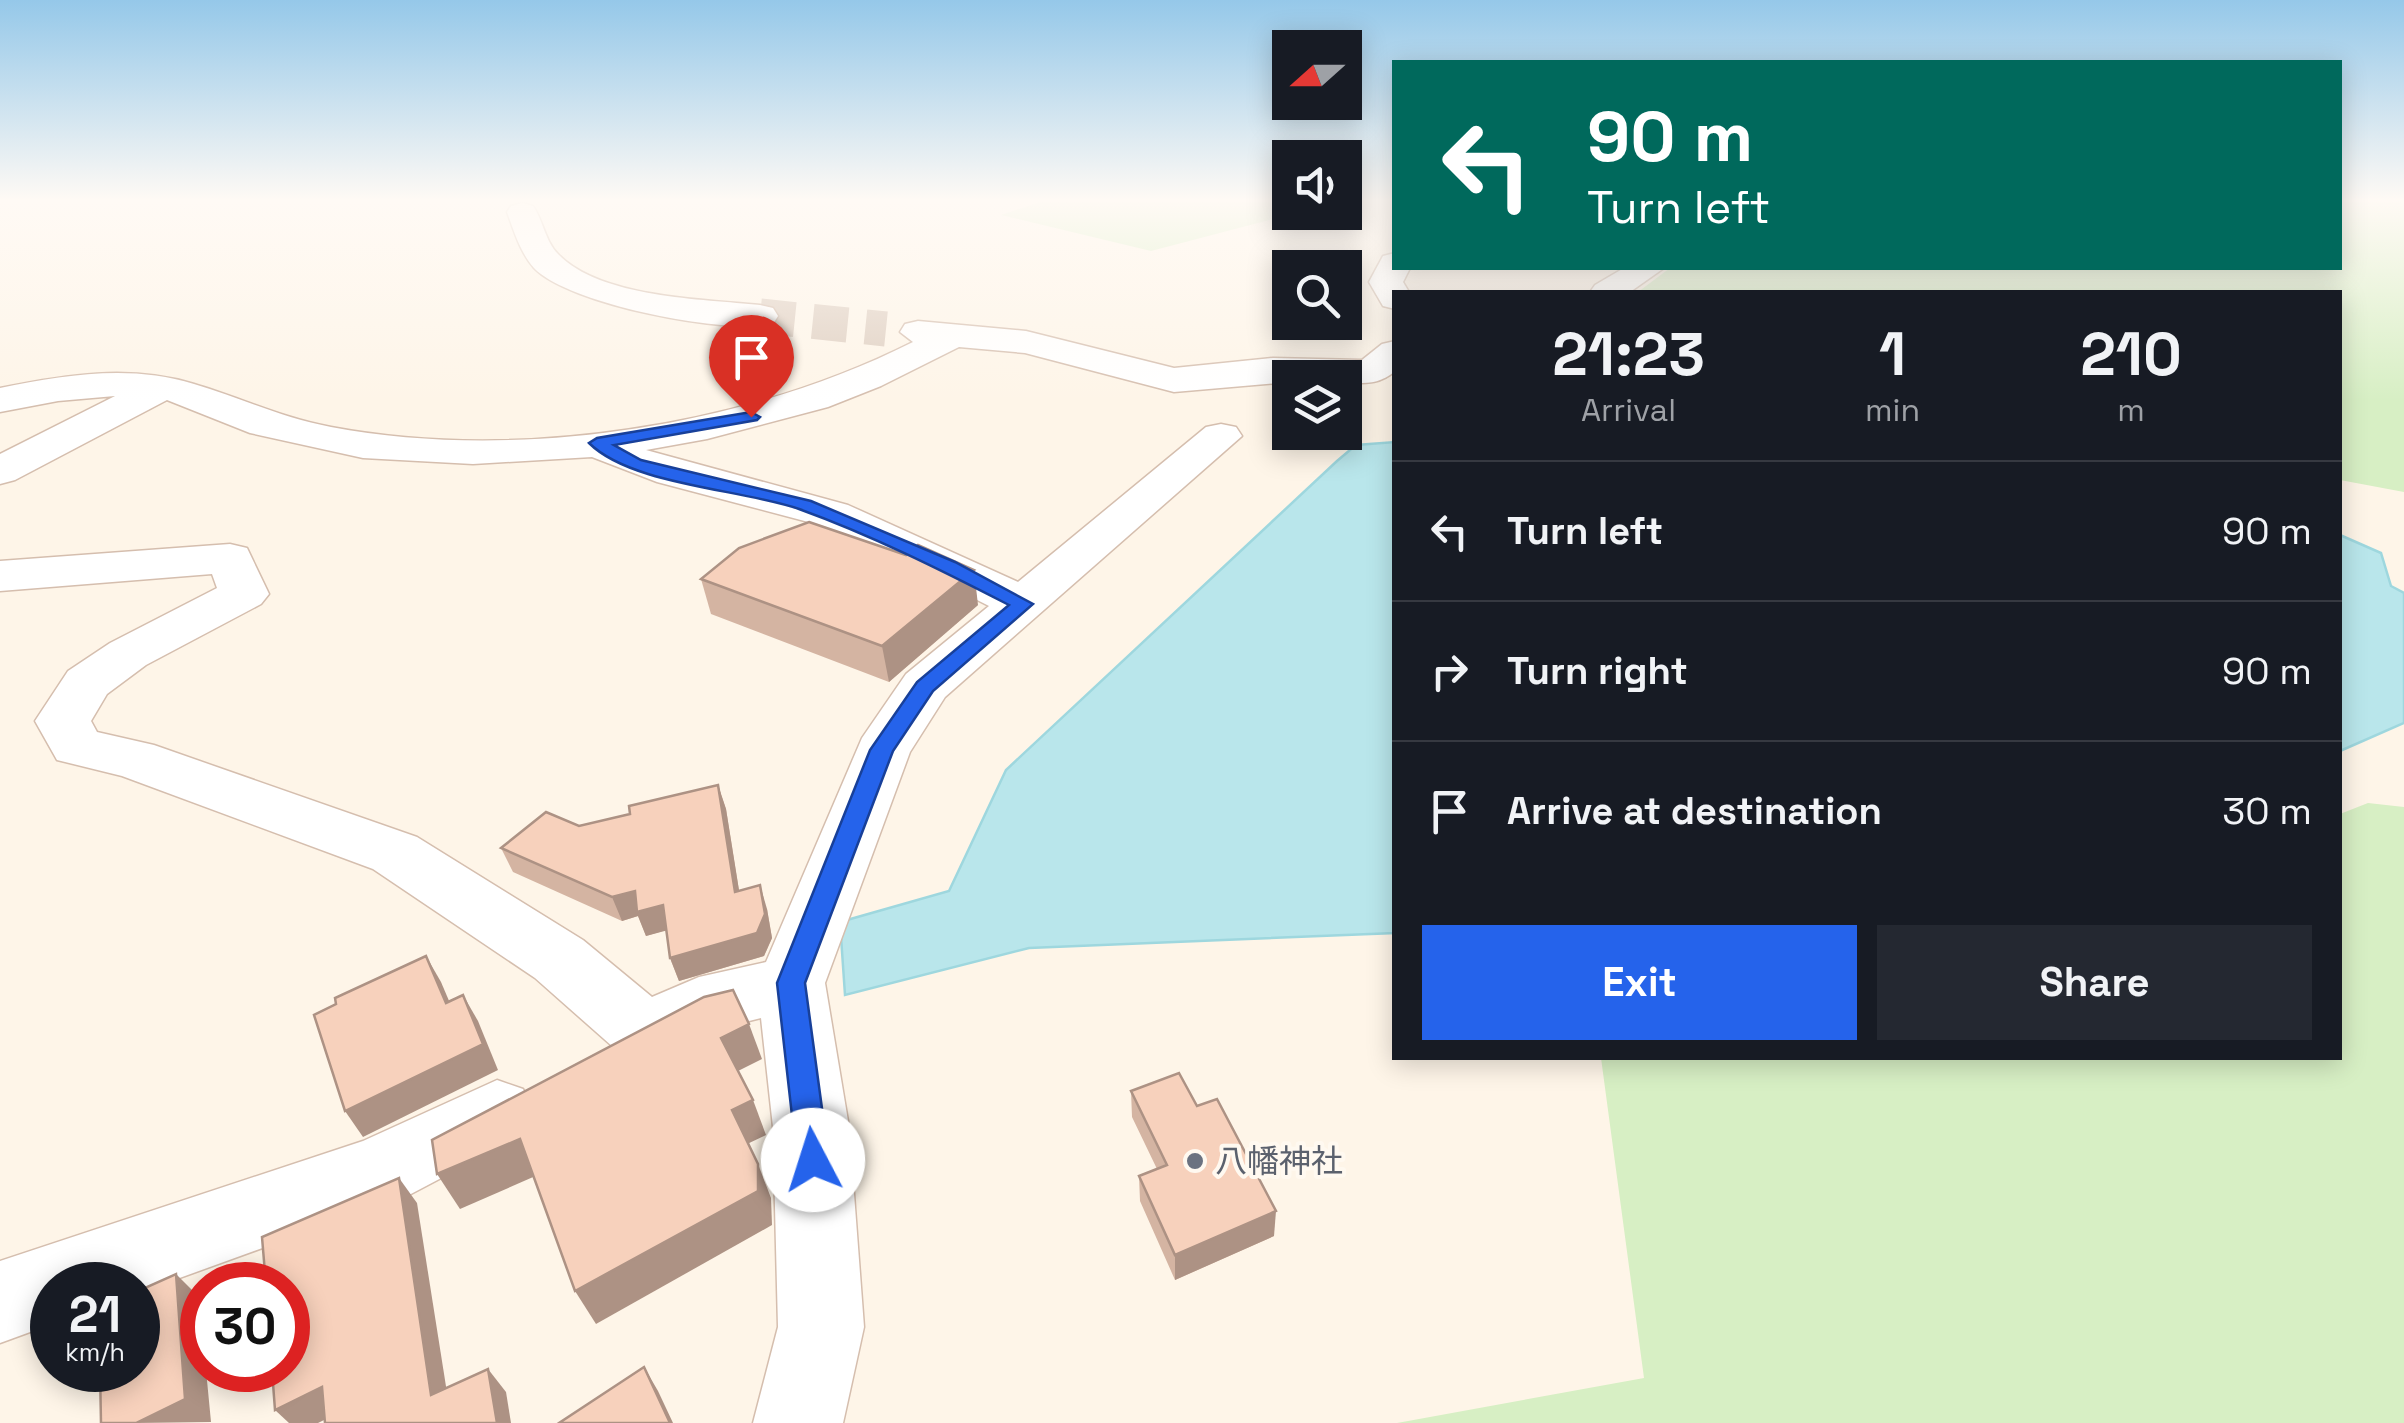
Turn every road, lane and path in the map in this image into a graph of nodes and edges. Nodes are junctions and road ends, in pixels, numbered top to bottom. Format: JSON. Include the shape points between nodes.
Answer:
{"nodes":[{"id":1,"x":555,"y":268,"type":"edge"},
{"id":2,"x":1392,"y":269,"type":"edge"},
{"id":3,"x":1644,"y":270,"type":"edge"},
{"id":4,"x":1609,"y":290,"type":"edge"},
{"id":5,"x":1392,"y":293,"type":"edge"},
{"id":6,"x":760,"y":316,"type":"tunnel mouth"},
{"id":7,"x":886,"y":329,"type":"tunnel mouth"},
{"id":8,"x":952,"y":336,"type":"junction"},
{"id":9,"x":1387,"y":365,"type":"edge"},
{"id":10,"x":162,"y":387,"type":"junction"},
{"id":11,"x":0,"y":400,"type":"edge"},
{"id":12,"x":1221,"y":436,"type":"dead end"},
{"id":13,"x":597,"y":443,"type":"junction"},
{"id":14,"x":0,"y":471,"type":"edge"},
{"id":15,"x":0,"y":576,"type":"edge"},
{"id":16,"x":1022,"y":604,"type":"junction"},
{"id":17,"x":791,"y":983,"type":"junction"},
{"id":18,"x":646,"y":1033,"type":"junction"},
{"id":19,"x":0,"y":1302,"type":"edge"},
{"id":20,"x":798,"y":1423,"type":"edge"}],
"edges":[{"from":1,"to":6,"type":"street","via":[[642,302]]},
{"from":2,"to":5,"type":"street","via":[[1386,282]]},
{"from":3,"to":4,"type":"street"},
{"from":7,"to":8,"type":"street"},
{"from":8,"to":9,"type":"street","via":[[1026,342],[1174,380]]},
{"from":8,"to":13,"type":"street","via":[[816,398],[751,417]]},
{"from":10,"to":11,"type":"street","via":[[98,385]]},
{"from":10,"to":13,"type":"street","via":[[252,420],[364,445],[435,450]]},
{"from":10,"to":14,"type":"street"},
{"from":12,"to":16,"type":"street"},
{"from":13,"to":16,"type":"street","via":[[635,464],[804,505]]},
{"from":15,"to":18,"type":"street","via":[[230,558],[244,594],[87,682],[63,721],[77,746],[134,759],[395,853],[559,959]]},
{"from":16,"to":17,"type":"street","via":[[925,686],[882,750]]},
{"from":17,"to":18,"type":"street","via":[[699,1005]]},
{"from":17,"to":20,"type":"street","via":[[811,1126],[821,1327]]},
{"from":18,"to":19,"type":"street","via":[[382,1170]]}]}
